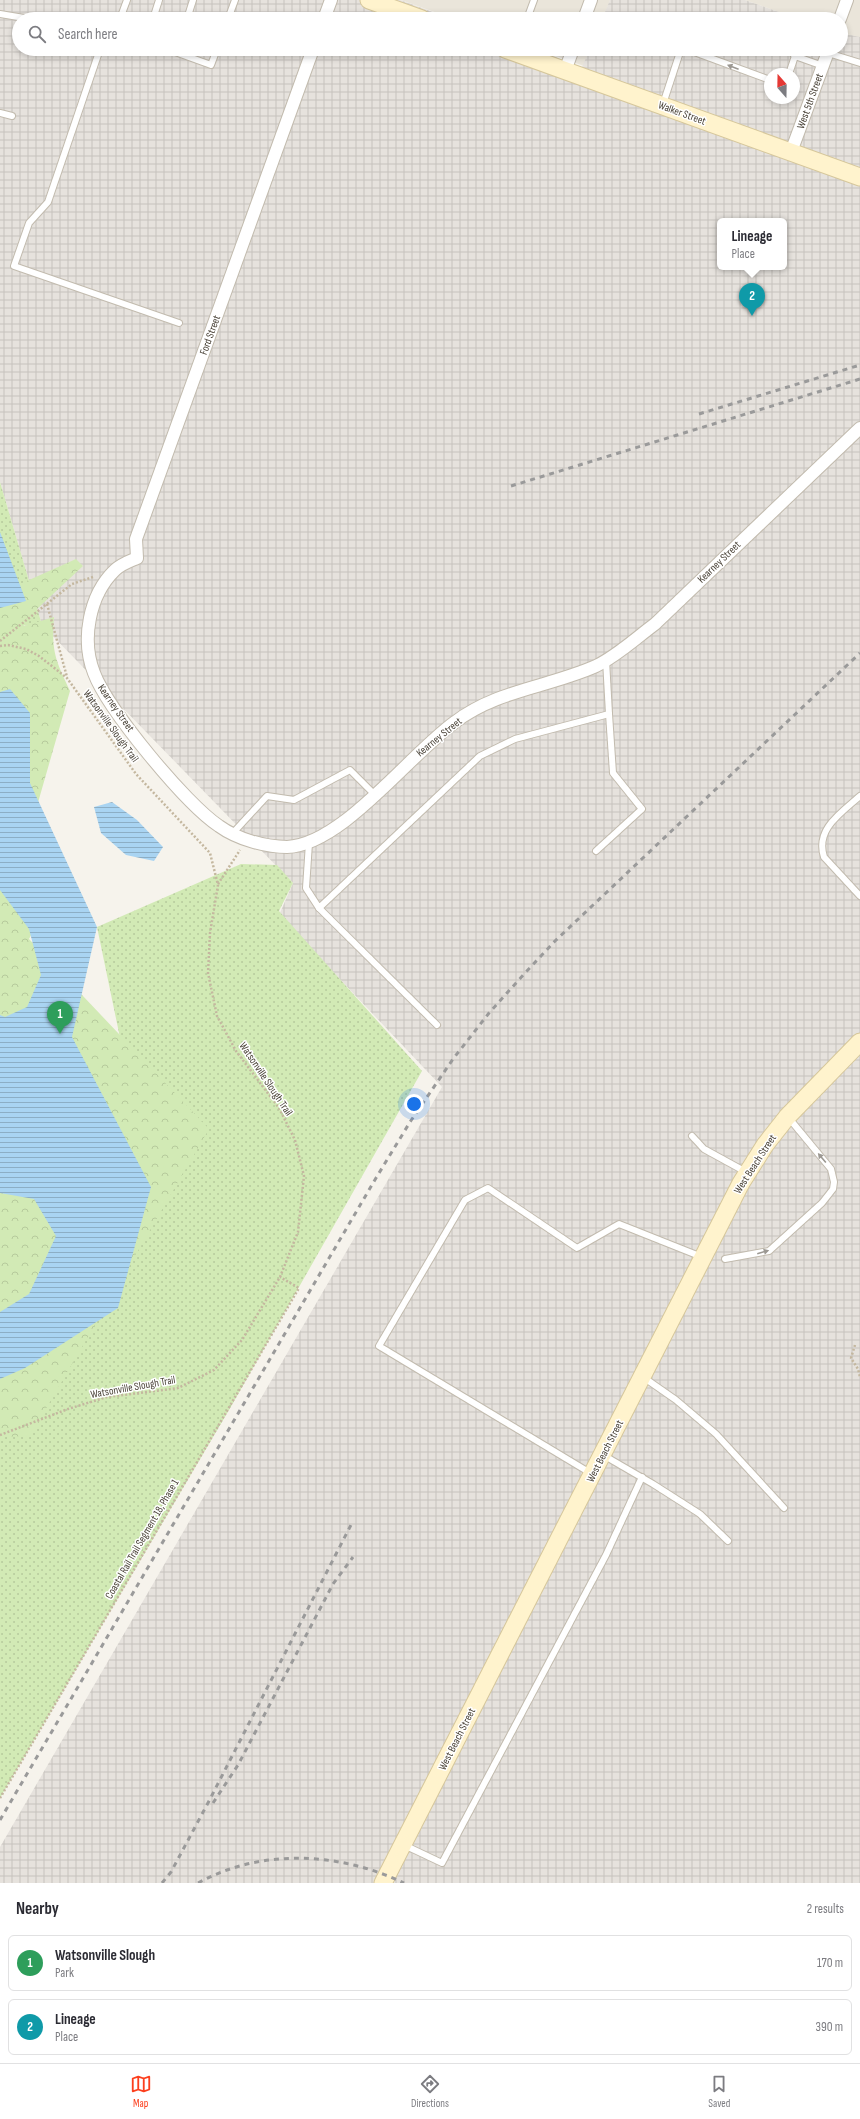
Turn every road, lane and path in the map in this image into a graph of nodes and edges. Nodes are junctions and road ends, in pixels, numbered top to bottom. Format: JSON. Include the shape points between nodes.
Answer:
{"nodes":[{"id":1,"x":127,"y":0,"type":"edge"},
{"id":2,"x":159,"y":0,"type":"edge"},
{"id":3,"x":194,"y":0,"type":"edge"},
{"id":4,"x":235,"y":0,"type":"edge"},
{"id":5,"x":331,"y":0,"type":"edge"},
{"id":6,"x":369,"y":0,"type":"edge"},
{"id":7,"x":534,"y":0,"type":"edge"},
{"id":8,"x":591,"y":0,"type":"edge"},
{"id":9,"x":847,"y":0,"type":"edge"},
{"id":10,"x":123,"y":12,"type":"edge"},
{"id":11,"x":155,"y":12,"type":"edge"},
{"id":12,"x":190,"y":12,"type":"edge"},
{"id":13,"x":231,"y":12,"type":"edge"},
{"id":14,"x":327,"y":12,"type":"edge"},
{"id":15,"x":402,"y":12,"type":"edge"},
{"id":16,"x":530,"y":12,"type":"edge"},
{"id":17,"x":587,"y":12,"type":"edge"},
{"id":18,"x":843,"y":12,"type":"edge"},
{"id":19,"x":0,"y":14,"type":"edge"},
{"id":20,"x":12,"y":16,"type":"edge"},
{"id":21,"x":98,"y":56,"type":"edge"},
{"id":22,"x":186,"y":56,"type":"edge"},
{"id":23,"x":214,"y":56,"type":"edge"},
{"id":24,"x":310,"y":56,"type":"edge"},
{"id":25,"x":524,"y":56,"type":"edge"},
{"id":26,"x":570,"y":56,"type":"edge"},
{"id":27,"x":679,"y":56,"type":"edge"},
{"id":28,"x":705,"y":56,"type":"edge"},
{"id":29,"x":795,"y":56,"type":"joint"},
{"id":30,"x":826,"y":56,"type":"edge"},
{"id":31,"x":841,"y":56,"type":"edge"},
{"id":32,"x":860,"y":63,"type":"edge"},
{"id":33,"x":823,"y":66,"type":"junction"},
{"id":34,"x":791,"y":68,"type":"edge"},
{"id":35,"x":565,"y":71,"type":"junction"},
{"id":36,"x":764,"y":78,"type":"edge"},
{"id":37,"x":662,"y":106,"type":"junction"},
{"id":38,"x":0,"y":113,"type":"edge"},
{"id":39,"x":12,"y":116,"type":"dead end"},
{"id":40,"x":791,"y":152,"type":"junction"},
{"id":41,"x":860,"y":176,"type":"edge"},
{"id":42,"x":179,"y":323,"type":"dead end"},
{"id":43,"x":860,"y":428,"type":"edge"},
{"id":44,"x":116,"y":569,"type":"junction"},
{"id":45,"x":47,"y":604,"type":"junction"},
{"id":46,"x":94,"y":606,"type":"joint"},
{"id":47,"x":0,"y":641,"type":"edge"},
{"id":48,"x":0,"y":646,"type":"edge"},
{"id":49,"x":606,"y":660,"type":"junction"},
{"id":50,"x":67,"y":678,"type":"junction"},
{"id":51,"x":609,"y":714,"type":"junction"},
{"id":52,"x":374,"y":795,"type":"junction"},
{"id":53,"x":860,"y":796,"type":"edge"},
{"id":54,"x":232,"y":834,"type":"junction"},
{"id":55,"x":247,"y":839,"type":"junction"},
{"id":56,"x":309,"y":843,"type":"junction"},
{"id":57,"x":596,"y":851,"type":"dead end"},
{"id":58,"x":218,"y":885,"type":"junction"},
{"id":59,"x":860,"y":896,"type":"edge"},
{"id":60,"x":319,"y":908,"type":"junction"},
{"id":61,"x":437,"y":1025,"type":"dead end"},
{"id":62,"x":860,"y":1042,"type":"edge"},
{"id":63,"x":787,"y":1116,"type":"junction"},
{"id":64,"x":692,"y":1136,"type":"dead end"},
{"id":65,"x":748,"y":1173,"type":"junction"},
{"id":66,"x":704,"y":1257,"type":"junction"},
{"id":67,"x":725,"y":1259,"type":"dead end"},
{"id":68,"x":280,"y":1277,"type":"junction"},
{"id":69,"x":855,"y":1346,"type":"dead end"},
{"id":70,"x":643,"y":1377,"type":"junction"},
{"id":71,"x":860,"y":1377,"type":"edge"},
{"id":72,"x":0,"y":1435,"type":"edge"},
{"id":73,"x":603,"y":1455,"type":"junction"},
{"id":74,"x":593,"y":1474,"type":"junction"},
{"id":75,"x":642,"y":1477,"type":"junction"},
{"id":76,"x":784,"y":1508,"type":"dead end"},
{"id":77,"x":728,"y":1540,"type":"dead end"},
{"id":78,"x":0,"y":1798,"type":"edge"},
{"id":79,"x":403,"y":1844,"type":"junction"},
{"id":80,"x":383,"y":1883,"type":"edge"}],
"edges":[{"from":1,"to":10,"type":"lane"},
{"from":2,"to":11,"type":"lane"},
{"from":3,"to":12,"type":"lane"},
{"from":4,"to":13,"type":"lane"},
{"from":5,"to":14,"type":"street"},
{"from":6,"to":15,"type":"main road"},
{"from":7,"to":16,"type":"lane"},
{"from":8,"to":17,"type":"street"},
{"from":9,"to":18,"type":"street"},
{"from":19,"to":20,"type":"lane"},
{"from":21,"to":42,"type":"lane","via":[[48,202],[29,222],[14,266]]},
{"from":22,"to":23,"type":"lane","via":[[211,65]]},
{"from":24,"to":44,"type":"street","name":"Ford Street","via":[[136,539],[137,558]]},
{"from":25,"to":35,"type":"main road","name":"Walker Street"},
{"from":26,"to":35,"type":"street"},
{"from":27,"to":37,"type":"lane"},
{"from":36,"to":28,"type":"lane","one_way":true},
{"from":29,"to":33,"type":"lane"},
{"from":29,"to":34,"type":"lane"},
{"from":30,"to":33,"type":"street","name":"West 5th Street"},
{"from":31,"to":32,"type":"lane"},
{"from":33,"to":40,"type":"street","name":"West 5th Street"},
{"from":35,"to":37,"type":"main road","name":"Walker Street"},
{"from":37,"to":40,"type":"main road","name":"Walker Street"},
{"from":38,"to":39,"type":"lane"},
{"from":40,"to":41,"type":"main road","name":"Walker Street"},
{"from":43,"to":49,"type":"street","name":"Kearney Street","via":[[654,624]]},
{"from":44,"to":45,"type":"path","via":[[72,584]]},
{"from":44,"to":46,"type":"street","name":"Ford Street","via":[[105,581]]},
{"from":45,"to":47,"type":"path"},
{"from":45,"to":50,"type":"path"},
{"from":46,"to":54,"type":"street","name":"Kearney Street","via":[[90,620],[88,649],[94,674],[102,689],[151,756],[194,804],[208,818]]},
{"from":48,"to":50,"type":"path","name":"Watsonville Slough Trail","via":[[26,649]]},
{"from":49,"to":51,"type":"lane"},
{"from":49,"to":52,"type":"street","name":"Kearney Street","via":[[580,672],[510,693],[472,710],[437,736]]},
{"from":50,"to":58,"type":"path","name":"Watsonville Slough Trail","via":[[136,774],[210,852]]},
{"from":51,"to":57,"type":"lane","via":[[613,773],[642,809]]},
{"from":51,"to":60,"type":"lane","via":[[514,739],[480,756]]},
{"from":52,"to":54,"type":"lane","via":[[350,770],[294,800],[266,796]]},
{"from":52,"to":56,"type":"street","name":"Kearney Street","via":[[334,830]]},
{"from":53,"to":59,"type":"lane","via":[[829,825],[822,836],[821,849],[824,858]]},
{"from":54,"to":55,"type":"street","name":"Kearney Street"},
{"from":55,"to":56,"type":"street","name":"Kearney Street","via":[[281,846]]},
{"from":55,"to":58,"type":"path"},
{"from":56,"to":60,"type":"lane","via":[[306,888]]},
{"from":58,"to":68,"type":"path","name":"Watsonville Slough Trail","via":[[210,933],[208,973],[217,1016],[236,1051],[279,1108],[295,1140],[304,1176],[298,1232]]},
{"from":60,"to":61,"type":"lane"},
{"from":62,"to":63,"type":"main road","name":"West Beach Street"},
{"from":63,"to":65,"type":"main road","name":"West Beach Street"},
{"from":67,"to":63,"type":"lane","one_way":true,"via":[[769,1251],[822,1203],[833,1189],[831,1169]]},
{"from":64,"to":65,"type":"lane","via":[[704,1149]]},
{"from":65,"to":66,"type":"main road","name":"West Beach Street"},
{"from":66,"to":70,"type":"main road","name":"West Beach Street"},
{"from":66,"to":74,"type":"lane","via":[[619,1224],[577,1248],[488,1188],[465,1200],[379,1346]]},
{"from":68,"to":72,"type":"path","name":"Watsonville Slough Trail","via":[[242,1340],[214,1370],[178,1388],[107,1397]]},
{"from":68,"to":78,"type":"path","name":"Coastal Rail Trail Segment 18, Phase 1","via":[[299,1288]]},
{"from":69,"to":71,"type":"path","via":[[851,1358]]},
{"from":70,"to":73,"type":"main road","name":"West Beach Street"},
{"from":70,"to":76,"type":"lane","via":[[676,1400],[716,1434]]},
{"from":73,"to":74,"type":"main road","name":"West Beach Street"},
{"from":73,"to":75,"type":"lane"},
{"from":74,"to":79,"type":"main road","name":"West Beach Street"},
{"from":75,"to":77,"type":"lane","via":[[700,1514]]},
{"from":75,"to":79,"type":"lane","via":[[606,1554],[442,1863]]},
{"from":79,"to":80,"type":"main road","name":"West Beach Street"}]}
